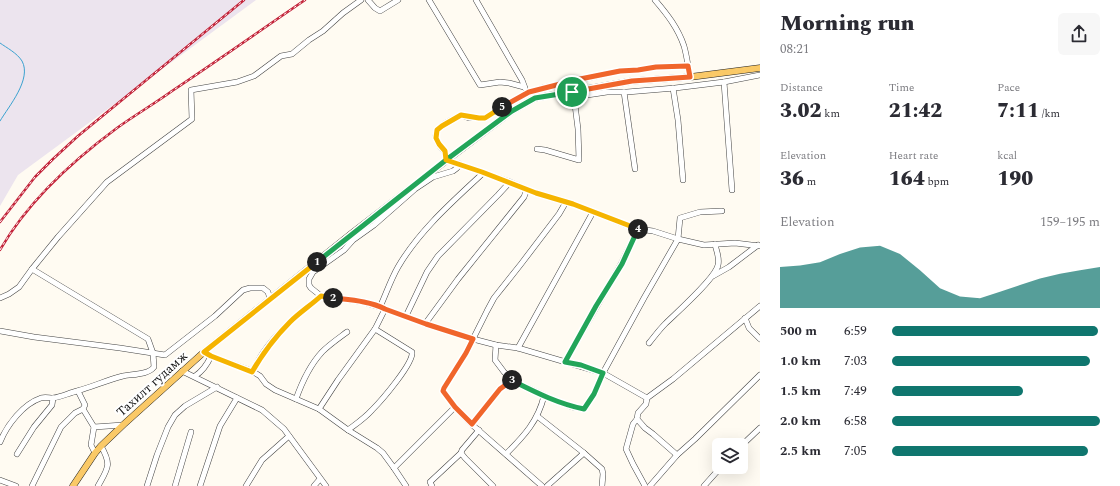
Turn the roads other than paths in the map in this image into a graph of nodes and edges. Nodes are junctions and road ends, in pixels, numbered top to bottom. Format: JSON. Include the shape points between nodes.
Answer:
{"nodes":[{"id":1,"x":361,"y":0,"type":"edge"},
{"id":2,"x":368,"y":0,"type":"edge"},
{"id":3,"x":398,"y":0,"type":"edge"},
{"id":4,"x":429,"y":0,"type":"edge"},
{"id":5,"x":476,"y":0,"type":"edge"},
{"id":6,"x":655,"y":0,"type":"edge"},
{"id":7,"x":688,"y":66,"type":"junction"},
{"id":8,"x":760,"y":68,"type":"edge"},
{"id":9,"x":760,"y":75,"type":"edge"},
{"id":10,"x":690,"y":77,"type":"junction"},
{"id":11,"x":724,"y":82,"type":"junction"},
{"id":12,"x":524,"y":87,"type":"junction"},
{"id":13,"x":673,"y":88,"type":"junction"},
{"id":14,"x":529,"y":92,"type":"junction"},
{"id":15,"x":624,"y":92,"type":"junction"},
{"id":16,"x":573,"y":94,"type":"junction"},
{"id":17,"x":537,"y":149,"type":"dead end"},
{"id":18,"x":446,"y":160,"type":"junction"},
{"id":19,"x":460,"y":164,"type":"junction"},
{"id":20,"x":635,"y":169,"type":"dead end"},
{"id":21,"x":482,"y":172,"type":"junction"},
{"id":22,"x":683,"y":180,"type":"dead end"},
{"id":23,"x":510,"y":182,"type":"junction"},
{"id":24,"x":527,"y":189,"type":"junction"},
{"id":25,"x":732,"y":190,"type":"dead end"},
{"id":26,"x":566,"y":202,"type":"junction"},
{"id":27,"x":722,"y":211,"type":"dead end"},
{"id":28,"x":593,"y":212,"type":"junction"},
{"id":29,"x":638,"y":229,"type":"junction"},
{"id":30,"x":352,"y":237,"type":"junction"},
{"id":31,"x":678,"y":239,"type":"junction"},
{"id":32,"x":715,"y":244,"type":"junction"},
{"id":33,"x":759,"y":246,"type":"edge"},
{"id":34,"x":316,"y":266,"type":"junction"},
{"id":35,"x":32,"y":269,"type":"junction"},
{"id":36,"x":711,"y":277,"type":"junction"},
{"id":37,"x":321,"y":296,"type":"junction"},
{"id":38,"x":0,"y":298,"type":"edge"},
{"id":39,"x":270,"y":299,"type":"junction"},
{"id":40,"x":760,"y":306,"type":"edge"},
{"id":41,"x":383,"y":308,"type":"junction"},
{"id":42,"x":406,"y":316,"type":"junction"},
{"id":43,"x":745,"y":318,"type":"junction"},
{"id":44,"x":426,"y":324,"type":"junction"},
{"id":45,"x":375,"y":329,"type":"junction"},
{"id":46,"x":0,"y":331,"type":"edge"},
{"id":47,"x":347,"y":332,"type":"dead end"},
{"id":48,"x":473,"y":339,"type":"junction"},
{"id":49,"x":760,"y":339,"type":"edge"},
{"id":50,"x":648,"y":343,"type":"dead end"},
{"id":51,"x":496,"y":345,"type":"junction"},
{"id":52,"x":518,"y":348,"type":"junction"},
{"id":53,"x":204,"y":352,"type":"junction"},
{"id":54,"x":153,"y":353,"type":"junction"},
{"id":55,"x":211,"y":356,"type":"junction"},
{"id":56,"x":565,"y":362,"type":"junction"},
{"id":57,"x":182,"y":371,"type":"junction"},
{"id":58,"x":252,"y":372,"type":"junction"},
{"id":59,"x":603,"y":373,"type":"junction"},
{"id":60,"x":760,"y":375,"type":"edge"},
{"id":61,"x":195,"y":376,"type":"junction"},
{"id":62,"x":512,"y":379,"type":"junction"},
{"id":63,"x":216,"y":387,"type":"junction"},
{"id":64,"x":78,"y":391,"type":"junction"},
{"id":65,"x":544,"y":396,"type":"junction"},
{"id":66,"x":53,"y":398,"type":"junction"},
{"id":67,"x":237,"y":398,"type":"junction"},
{"id":68,"x":647,"y":398,"type":"junction"},
{"id":69,"x":296,"y":399,"type":"junction"},
{"id":70,"x":455,"y":407,"type":"junction"},
{"id":71,"x":83,"y":409,"type":"junction"},
{"id":72,"x":319,"y":409,"type":"junction"},
{"id":73,"x":537,"y":416,"type":"junction"},
{"id":74,"x":637,"y":419,"type":"junction"},
{"id":75,"x":472,"y":424,"type":"junction"},
{"id":76,"x":122,"y":425,"type":"junction"},
{"id":77,"x":94,"y":427,"type":"junction"},
{"id":78,"x":760,"y":428,"type":"edge"},
{"id":79,"x":348,"y":430,"type":"junction"},
{"id":80,"x":479,"y":430,"type":"junction"},
{"id":81,"x":191,"y":432,"type":"dead end"},
{"id":82,"x":289,"y":436,"type":"junction"},
{"id":83,"x":748,"y":439,"type":"edge"},
{"id":84,"x":0,"y":442,"type":"edge"},
{"id":85,"x":100,"y":446,"type":"junction"},
{"id":86,"x":95,"y":453,"type":"junction"},
{"id":87,"x":461,"y":453,"type":"junction"},
{"id":88,"x":584,"y":453,"type":"junction"},
{"id":89,"x":17,"y":454,"type":"dead end"},
{"id":90,"x":506,"y":454,"type":"junction"},
{"id":91,"x":677,"y":455,"type":"junction"},
{"id":92,"x":394,"y":468,"type":"junction"},
{"id":93,"x":715,"y":474,"type":"edge"},
{"id":94,"x":320,"y":479,"type":"junction"},
{"id":95,"x":0,"y":480,"type":"edge"},
{"id":96,"x":16,"y":486,"type":"edge"},
{"id":97,"x":32,"y":486,"type":"edge"},
{"id":98,"x":73,"y":486,"type":"edge"},
{"id":99,"x":98,"y":486,"type":"edge"},
{"id":100,"x":147,"y":486,"type":"edge"},
{"id":101,"x":174,"y":486,"type":"edge"},
{"id":102,"x":200,"y":486,"type":"edge"},
{"id":103,"x":246,"y":486,"type":"edge"},
{"id":104,"x":314,"y":486,"type":"edge"},
{"id":105,"x":326,"y":486,"type":"edge"},
{"id":106,"x":406,"y":486,"type":"edge"},
{"id":107,"x":432,"y":486,"type":"edge"},
{"id":108,"x":493,"y":486,"type":"edge"},
{"id":109,"x":542,"y":486,"type":"edge"},
{"id":110,"x":547,"y":486,"type":"edge"},
{"id":111,"x":602,"y":486,"type":"edge"},
{"id":112,"x":645,"y":486,"type":"edge"},
{"id":113,"x":650,"y":486,"type":"edge"},
{"id":114,"x":704,"y":486,"type":"edge"}],
"edges":[{"from":1,"to":35,"type":"street","via":[[292,54],[282,56],[254,76],[237,82],[191,90],[192,119],[107,182]]},
{"from":2,"to":3,"type":"street","via":[[380,11]]},
{"from":4,"to":12,"type":"street","via":[[480,84],[500,82]]},
{"from":5,"to":12,"type":"street"},
{"from":6,"to":7,"type":"street","via":[[678,31]]},
{"from":7,"to":10,"type":"street"},
{"from":7,"to":14,"type":"street","via":[[620,71]]},
{"from":8,"to":10,"type":"main road","name":"Тахилт гудамж"},
{"from":9,"to":11,"type":"street"},
{"from":10,"to":16,"type":"main road","name":"Тахилт гудамж","via":[[632,81]]},
{"from":11,"to":13,"type":"street"},
{"from":11,"to":25,"type":"street"},
{"from":12,"to":14,"type":"street"},
{"from":13,"to":15,"type":"street"},
{"from":13,"to":22,"type":"street"},
{"from":14,"to":18,"type":"street","via":[[485,118],[461,115],[437,130],[436,138],[445,151]]},
{"from":15,"to":16,"type":"street"},
{"from":15,"to":20,"type":"street"},
{"from":16,"to":17,"type":"street","via":[[579,160]]},
{"from":16,"to":18,"type":"main road","name":"Тахилт гудамж","via":[[535,98],[512,111]]},
{"from":18,"to":19,"type":"street"},
{"from":18,"to":30,"type":"main road","name":"Тахилт гудамж"},
{"from":19,"to":21,"type":"street"},
{"from":19,"to":30,"type":"street","via":[[453,171],[433,177],[415,189],[374,225]]},
{"from":21,"to":23,"type":"street"},
{"from":21,"to":41,"type":"street","via":[[415,241],[398,268]]},
{"from":23,"to":24,"type":"street"},
{"from":23,"to":42,"type":"street","via":[[438,256],[427,272]]},
{"from":24,"to":26,"type":"street"},
{"from":24,"to":44,"type":"street","via":[[524,197],[458,279]]},
{"from":26,"to":28,"type":"street"},
{"from":26,"to":48,"type":"street","via":[[494,298]]},
{"from":27,"to":31,"type":"street","via":[[681,216]]},
{"from":28,"to":29,"type":"street"},
{"from":28,"to":52,"type":"street"},
{"from":29,"to":31,"type":"street"},
{"from":29,"to":56,"type":"street","via":[[622,264]]},
{"from":30,"to":34,"type":"main road","name":"Тахилт гудамж"},
{"from":31,"to":32,"type":"street","via":[[704,245]]},
{"from":31,"to":59,"type":"street"},
{"from":32,"to":33,"type":"street"},
{"from":32,"to":36,"type":"street","via":[[718,266]]},
{"from":33,"to":36,"type":"street"},
{"from":34,"to":37,"type":"street","via":[[309,279],[309,285]]},
{"from":34,"to":39,"type":"main road","name":"Тахилт гудамж"},
{"from":35,"to":38,"type":"street","via":[[19,286]]},
{"from":35,"to":54,"type":"street","via":[[148,339]]},
{"from":36,"to":50,"type":"street"},
{"from":37,"to":41,"type":"street","via":[[363,302]]},
{"from":37,"to":58,"type":"street","via":[[290,321],[264,352]]},
{"from":39,"to":53,"type":"main road","name":"Тахилт гудамж"},
{"from":39,"to":54,"type":"street","via":[[268,292],[263,288],[243,290],[215,316],[165,355]]},
{"from":40,"to":43,"type":"street"},
{"from":41,"to":42,"type":"street"},
{"from":41,"to":45,"type":"street"},
{"from":42,"to":44,"type":"street"},
{"from":43,"to":49,"type":"street","via":[[749,328]]},
{"from":43,"to":68,"type":"street"},
{"from":44,"to":48,"type":"street"},
{"from":45,"to":72,"type":"street"},
{"from":45,"to":79,"type":"street","via":[[413,355],[405,370],[371,412]]},
{"from":46,"to":54,"type":"street"},
{"from":47,"to":69,"type":"street","via":[[318,357]]},
{"from":48,"to":51,"type":"street"},
{"from":48,"to":70,"type":"street","via":[[443,391]]},
{"from":51,"to":52,"type":"street"},
{"from":51,"to":62,"type":"street","via":[[495,360]]},
{"from":52,"to":56,"type":"street"},
{"from":53,"to":55,"type":"street"},
{"from":53,"to":57,"type":"main road","name":"Тахилт гудамж"},
{"from":54,"to":64,"type":"street","via":[[152,370],[110,379]]},
{"from":55,"to":58,"type":"street"},
{"from":55,"to":61,"type":"street","via":[[202,372]]},
{"from":56,"to":59,"type":"street"},
{"from":57,"to":61,"type":"street"},
{"from":57,"to":76,"type":"main road","name":"Тахилт гудамж"},
{"from":58,"to":69,"type":"street","via":[[275,390]]},
{"from":59,"to":65,"type":"street","via":[[584,409]]},
{"from":59,"to":68,"type":"street"},
{"from":60,"to":91,"type":"street"},
{"from":61,"to":63,"type":"street"},
{"from":62,"to":65,"type":"street"},
{"from":62,"to":75,"type":"street","via":[[500,389]]},
{"from":63,"to":67,"type":"street"},
{"from":63,"to":100,"type":"street","via":[[175,415],[168,427]]},
{"from":64,"to":66,"type":"street"},
{"from":64,"to":71,"type":"street","via":[[85,406]]},
{"from":65,"to":73,"type":"street","via":[[542,408]]},
{"from":66,"to":84,"type":"street","via":[[42,398],[19,413]]},
{"from":66,"to":89,"type":"street","via":[[52,405]]},
{"from":67,"to":82,"type":"street","via":[[262,410]]},
{"from":67,"to":102,"type":"street","via":[[220,426]]},
{"from":68,"to":74,"type":"street"},
{"from":69,"to":72,"type":"street"},
{"from":70,"to":75,"type":"street"},
{"from":70,"to":92,"type":"street"},
{"from":71,"to":77,"type":"street"},
{"from":71,"to":97,"type":"street","via":[[61,427]]},
{"from":72,"to":79,"type":"street"},
{"from":73,"to":88,"type":"street"},
{"from":73,"to":90,"type":"street","via":[[530,428]]},
{"from":74,"to":91,"type":"street","via":[[644,428]]},
{"from":74,"to":112,"type":"street","via":[[633,424],[626,449]]},
{"from":75,"to":80,"type":"street"},
{"from":76,"to":77,"type":"street"},
{"from":76,"to":85,"type":"main road","name":"Тахилт гудамж"},
{"from":77,"to":86,"type":"street","via":[[91,445]]},
{"from":78,"to":83,"type":"street"},
{"from":79,"to":92,"type":"street","via":[[377,448]]},
{"from":80,"to":87,"type":"street"},
{"from":80,"to":90,"type":"street"},
{"from":81,"to":101,"type":"street"},
{"from":82,"to":94,"type":"street"},
{"from":82,"to":103,"type":"street","via":[[262,460]]},
{"from":85,"to":86,"type":"main road","name":"Тахилт гудамж"},
{"from":85,"to":99,"type":"street","via":[[107,457],[108,465]]},
{"from":86,"to":98,"type":"main road","name":"Тахилт гудамж"},
{"from":87,"to":107,"type":"street","via":[[430,482]]},
{"from":87,"to":108,"type":"street"},
{"from":88,"to":110,"type":"street"},
{"from":88,"to":111,"type":"street","via":[[602,469]]},
{"from":90,"to":109,"type":"street"},
{"from":91,"to":113,"type":"street"},
{"from":92,"to":106,"type":"street"},
{"from":93,"to":114,"type":"street"},
{"from":94,"to":104,"type":"street"},
{"from":94,"to":105,"type":"street"},
{"from":95,"to":96,"type":"street"}]}
